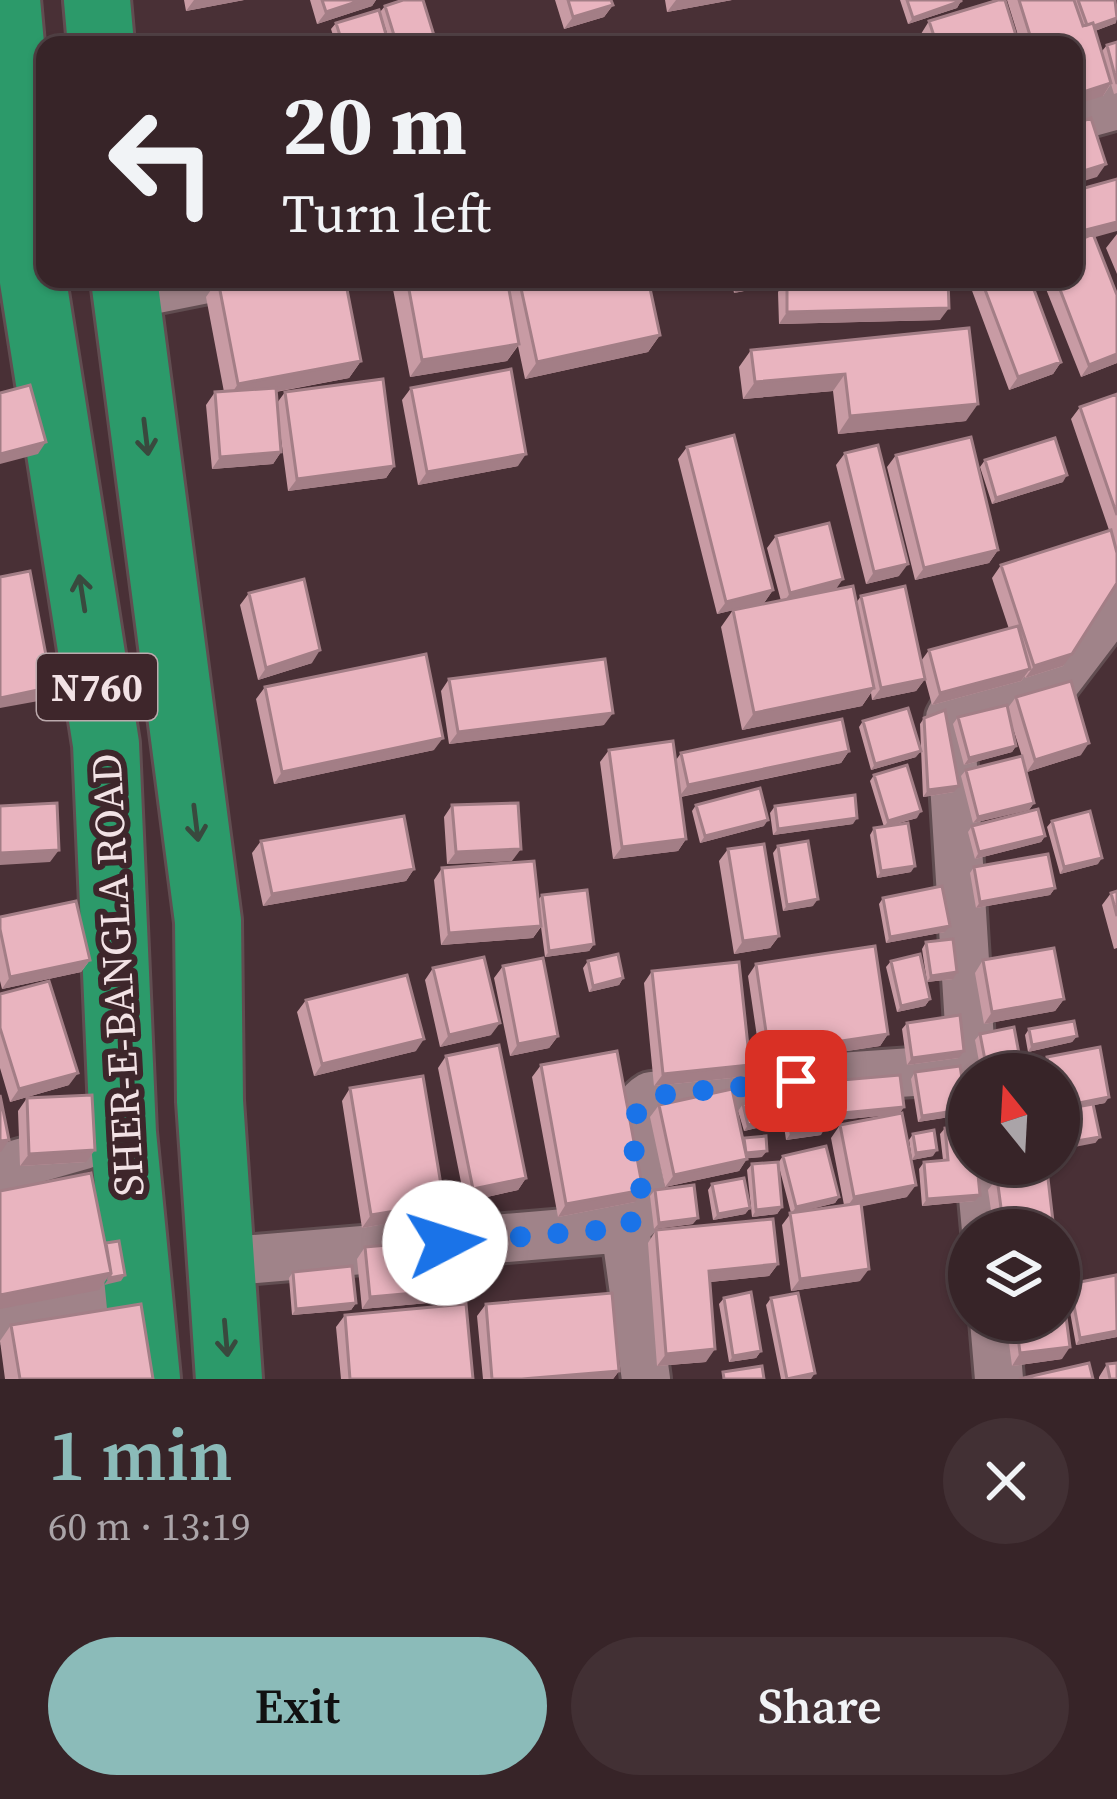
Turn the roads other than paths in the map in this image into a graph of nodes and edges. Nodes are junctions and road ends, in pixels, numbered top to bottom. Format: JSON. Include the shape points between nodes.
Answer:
{"nodes":[{"id":1,"x":7,"y":0,"type":"edge"},
{"id":2,"x":97,"y":0,"type":"edge"},
{"id":3,"x":100,"y":36,"type":"edge"},
{"id":4,"x":1117,"y":105,"type":"edge"},
{"id":5,"x":1083,"y":114,"type":"edge"},
{"id":6,"x":15,"y":271,"type":"edge"},
{"id":7,"x":126,"y":288,"type":"edge"},
{"id":8,"x":137,"y":368,"type":"junction"},
{"id":9,"x":50,"y":389,"type":"junction"},
{"id":10,"x":1117,"y":602,"type":"edge"},
{"id":11,"x":970,"y":1053,"type":"edge"},
{"id":12,"x":948,"y":1073,"type":"edge"},
{"id":13,"x":123,"y":1133,"type":"junction"},
{"id":14,"x":0,"y":1169,"type":"edge"},
{"id":15,"x":625,"y":1228,"type":"junction"},
{"id":16,"x":219,"y":1262,"type":"junction"},
{"id":17,"x":136,"y":1285,"type":"junction"},
{"id":18,"x":0,"y":1318,"type":"edge"},
{"id":19,"x":996,"y":1341,"type":"edge"},
{"id":20,"x":147,"y":1379,"type":"edge"},
{"id":21,"x":230,"y":1379,"type":"edge"},
{"id":22,"x":646,"y":1379,"type":"edge"},
{"id":23,"x":999,"y":1379,"type":"edge"}],
"edges":[{"from":1,"to":6,"type":"highway","name":"SHER-E-BANGLA ROAD","number":"N760"},
{"from":2,"to":3,"type":"highway"},
{"from":4,"to":5,"type":"street"},
{"from":6,"to":9,"type":"highway","name":"SHER-E-BANGLA ROAD","number":"N760"},
{"from":7,"to":8,"type":"highway","name":"SHER-E-BANGLA ROAD","number":"N760"},
{"from":8,"to":9,"type":"highway"},
{"from":8,"to":16,"type":"highway","name":"SHER-E-BANGLA ROAD","number":"N760","one_way":true,"via":[[208,921]]},
{"from":13,"to":9,"type":"highway","name":"SHER-E-BANGLA ROAD","number":"N760","one_way":true,"via":[[106,744]]},
{"from":10,"to":11,"type":"street","via":[[1056,682],[950,718]]},
{"from":12,"to":15,"type":"street","via":[[651,1096],[632,1118],[643,1202]]},
{"from":13,"to":14,"type":"street"},
{"from":13,"to":17,"type":"highway","name":"SHER-E-BANGLA ROAD","number":"N760"},
{"from":15,"to":16,"type":"street"},
{"from":15,"to":22,"type":"street"},
{"from":16,"to":21,"type":"highway","name":"SHER-E-BANGLA ROAD","number":"N760","one_way":true},
{"from":17,"to":18,"type":"street"},
{"from":17,"to":20,"type":"highway","name":"SHER-E-BANGLA ROAD","number":"N760"},
{"from":19,"to":23,"type":"street"}]}
